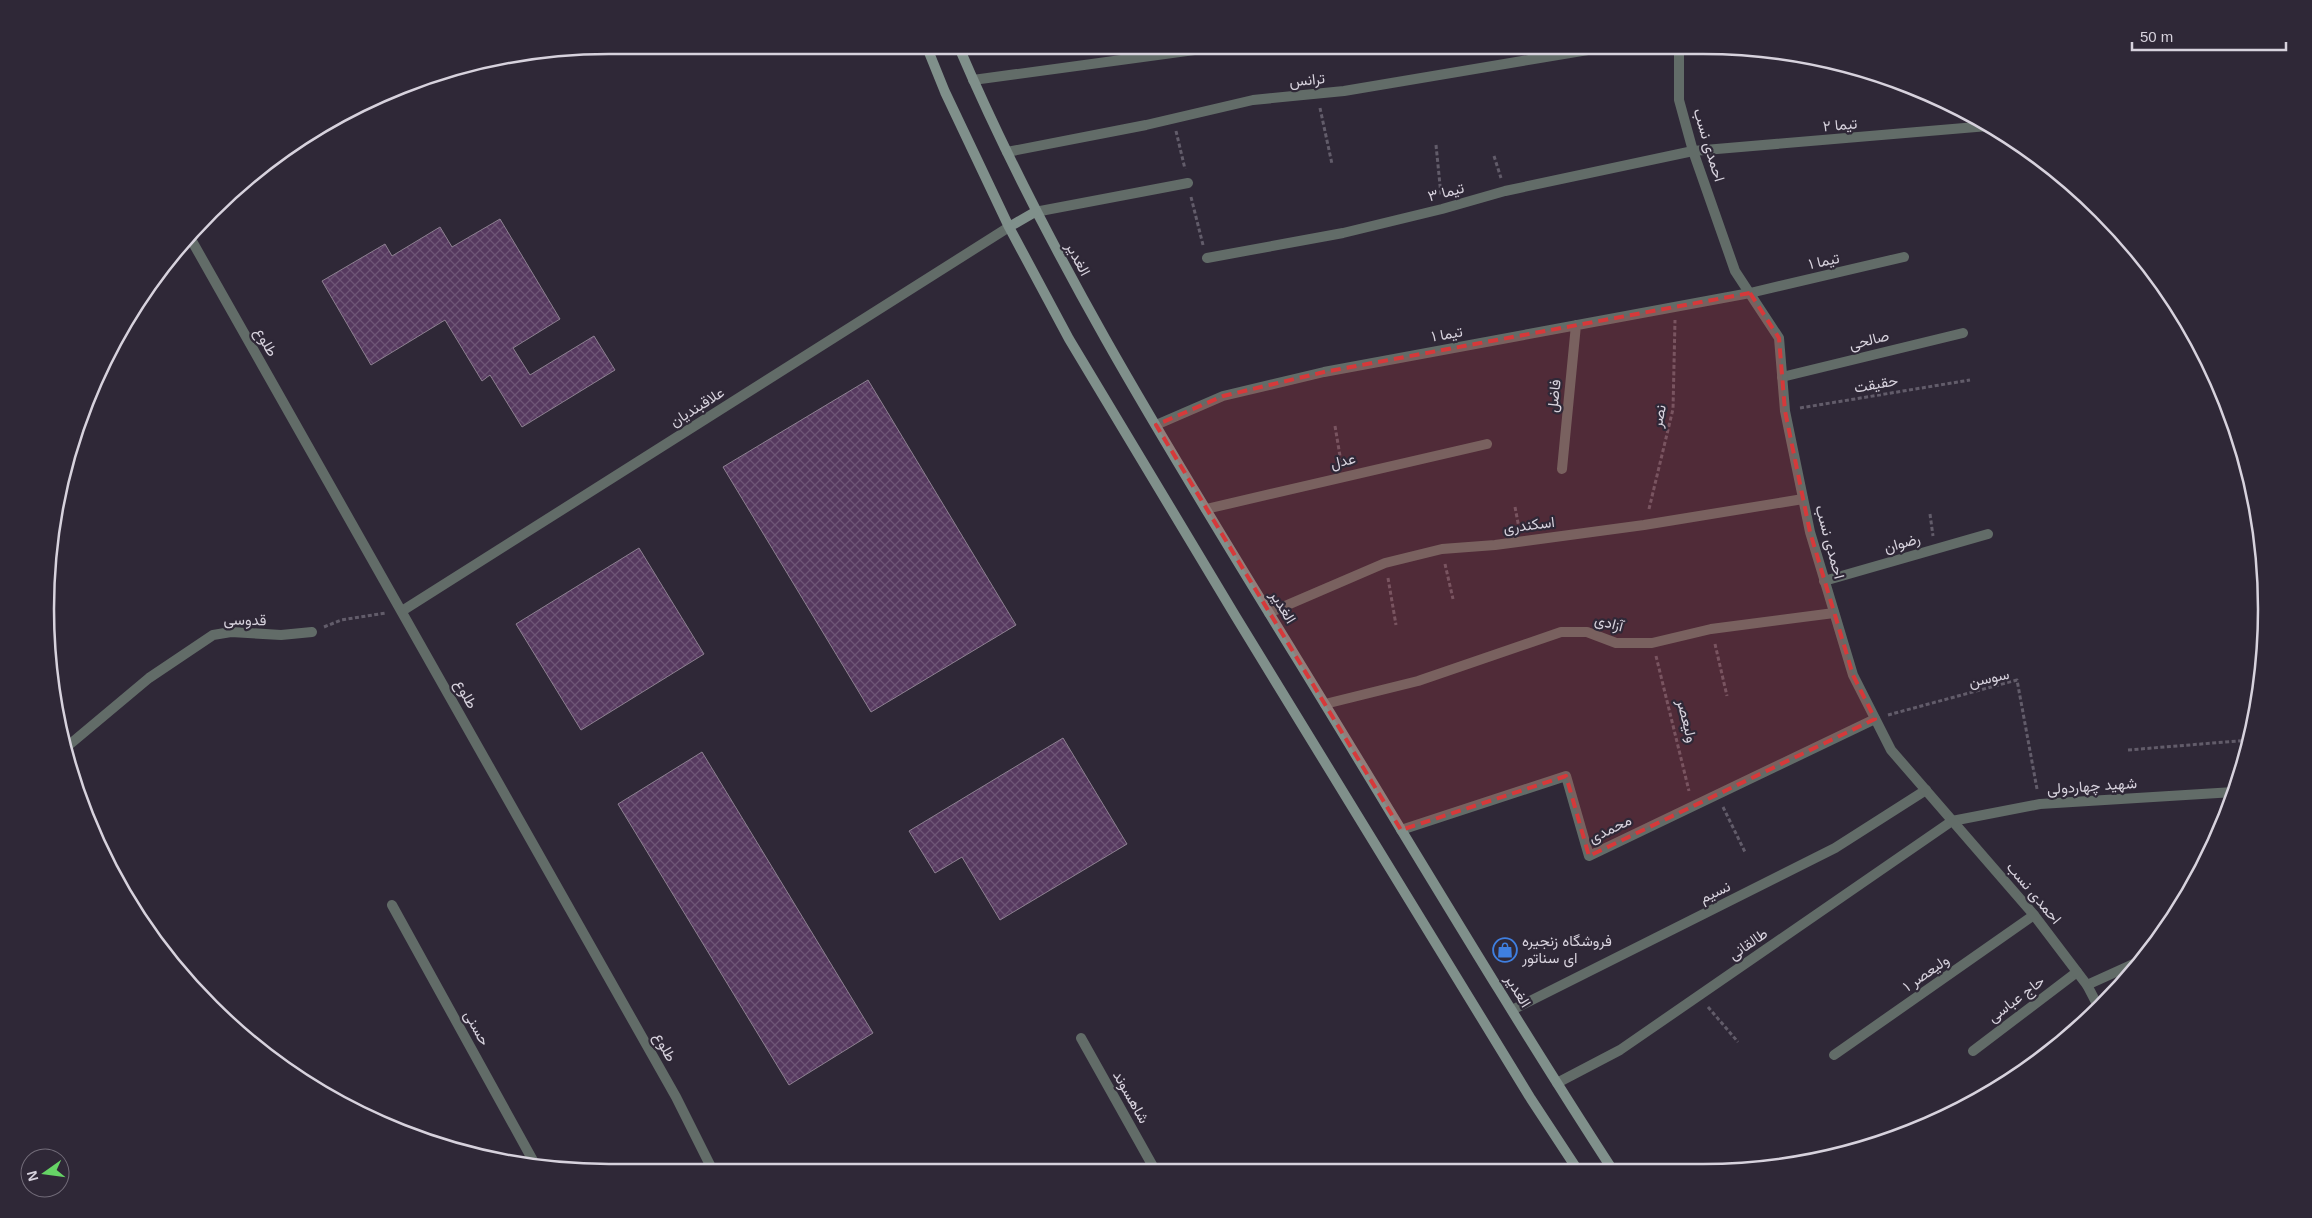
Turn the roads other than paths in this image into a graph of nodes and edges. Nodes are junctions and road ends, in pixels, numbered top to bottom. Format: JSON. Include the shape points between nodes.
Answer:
{"nodes":[{"id":1,"x":930,"y":54,"type":"edge"},
{"id":2,"x":962,"y":54,"type":"edge"},
{"id":3,"x":1165,"y":54,"type":"edge"},
{"id":4,"x":1563,"y":54,"type":"edge"},
{"id":5,"x":1679,"y":54,"type":"edge"},
{"id":6,"x":973,"y":80,"type":"junction"},
{"id":7,"x":1979,"y":127,"type":"edge"},
{"id":8,"x":1007,"y":152,"type":"junction"},
{"id":9,"x":1694,"y":152,"type":"junction"},
{"id":10,"x":1188,"y":182,"type":"dead end"},
{"id":11,"x":1035,"y":212,"type":"junction"},
{"id":12,"x":1009,"y":227,"type":"junction"},
{"id":13,"x":193,"y":242,"type":"edge"},
{"id":14,"x":1904,"y":257,"type":"dead end"},
{"id":15,"x":1206,"y":258,"type":"dead end"},
{"id":16,"x":1750,"y":294,"type":"junction"},
{"id":17,"x":1576,"y":325,"type":"junction"},
{"id":18,"x":1963,"y":333,"type":"dead end"},
{"id":19,"x":1782,"y":377,"type":"junction"},
{"id":20,"x":1156,"y":425,"type":"junction"},
{"id":21,"x":1487,"y":444,"type":"dead end"},
{"id":22,"x":1562,"y":469,"type":"dead end"},
{"id":23,"x":1803,"y":499,"type":"junction"},
{"id":24,"x":1206,"y":509,"type":"junction"},
{"id":25,"x":1988,"y":534,"type":"dead end"},
{"id":26,"x":1824,"y":581,"type":"junction"},
{"id":27,"x":402,"y":611,"type":"junction"},
{"id":28,"x":1269,"y":613,"type":"junction"},
{"id":29,"x":1834,"y":613,"type":"junction"},
{"id":30,"x":312,"y":632,"type":"road end"},
{"id":31,"x":1325,"y":704,"type":"junction"},
{"id":32,"x":1875,"y":719,"type":"junction"},
{"id":33,"x":71,"y":744,"type":"edge"},
{"id":34,"x":1926,"y":790,"type":"junction"},
{"id":35,"x":2227,"y":792,"type":"edge"},
{"id":36,"x":1952,"y":821,"type":"junction"},
{"id":37,"x":1401,"y":830,"type":"junction"},
{"id":38,"x":392,"y":905,"type":"dead end"},
{"id":39,"x":2034,"y":915,"type":"junction"},
{"id":40,"x":2127,"y":967,"type":"edge"},
{"id":41,"x":2076,"y":972,"type":"junction"},
{"id":42,"x":2087,"y":986,"type":"junction"},
{"id":43,"x":2096,"y":1002,"type":"edge"},
{"id":44,"x":1512,"y":1010,"type":"junction"},
{"id":45,"x":1081,"y":1038,"type":"dead end"},
{"id":46,"x":1973,"y":1051,"type":"dead end"},
{"id":47,"x":1834,"y":1055,"type":"dead end"},
{"id":48,"x":1557,"y":1083,"type":"junction"},
{"id":49,"x":532,"y":1158,"type":"edge"},
{"id":50,"x":710,"y":1164,"type":"edge"},
{"id":51,"x":1152,"y":1164,"type":"edge"},
{"id":52,"x":1574,"y":1164,"type":"edge"},
{"id":53,"x":1609,"y":1164,"type":"edge"}],
"edges":[{"from":1,"to":12,"type":"main road"},
{"from":2,"to":6,"type":"main road","name":"الغدیر"},
{"from":3,"to":6,"type":"street"},
{"from":4,"to":8,"type":"street","name":"ترانس","via":[[1317,94],[1253,100]]},
{"from":5,"to":9,"type":"street","name":"احمدی نسب","via":[[1679,100]]},
{"from":6,"to":8,"type":"main road","name":"الغدیر"},
{"from":7,"to":9,"type":"street","name":"تیما ۲"},
{"from":8,"to":11,"type":"main road","name":"الغدیر"},
{"from":9,"to":15,"type":"street","name":"تیما ۳","via":[[1505,191],[1343,233]]},
{"from":9,"to":16,"type":"street","name":"احمدی نسب","via":[[1735,271]]},
{"from":10,"to":11,"type":"street"},
{"from":11,"to":12,"type":"main road"},
{"from":11,"to":20,"type":"main road","name":"الغدیر","via":[[1095,324]]},
{"from":12,"to":27,"type":"street","name":"علاقبندیان"},
{"from":12,"to":52,"type":"main road","via":[[1069,339],[1236,618]]},
{"from":13,"to":27,"type":"street","name":"طلوع"},
{"from":14,"to":16,"type":"street","name":"۱ تیما"},
{"from":16,"to":17,"type":"street","name":"تیما ۱"},
{"from":16,"to":19,"type":"street","name":"احمدی نسب","via":[[1779,338]]},
{"from":17,"to":20,"type":"street","name":"تیما ۱","via":[[1324,372],[1223,396]]},
{"from":17,"to":22,"type":"street","name":"فاضل"},
{"from":18,"to":19,"type":"street","name":"صالحی"},
{"from":19,"to":23,"type":"street","name":"احمدی نسب","via":[[1785,411]]},
{"from":20,"to":24,"type":"main road","name":"الغدیر"},
{"from":21,"to":24,"type":"street","name":"عدل"},
{"from":23,"to":26,"type":"street","name":"احمدی نسب"},
{"from":23,"to":28,"type":"street","name":"اسکندری","via":[[1644,526],[1442,549],[1385,563]]},
{"from":24,"to":28,"type":"main road","name":"الغدیر"},
{"from":25,"to":26,"type":"street","name":"رضوان"},
{"from":26,"to":29,"type":"street","name":"احمدی نسب"},
{"from":27,"to":50,"type":"street","name":"طلوع","via":[[676,1097]]},
{"from":28,"to":31,"type":"main road","name":"الغدیر"},
{"from":29,"to":31,"type":"street","name":"آزادی","via":[[1711,629],[1652,644],[1616,643],[1587,632],[1561,632],[1418,681]]},
{"from":29,"to":32,"type":"street","name":"احمدی نسب","via":[[1853,675]]},
{"from":30,"to":33,"type":"street","name":"قدوسی","via":[[281,636],[231,632],[213,634],[149,678]]},
{"from":31,"to":37,"type":"main road","name":"الغدیر"},
{"from":32,"to":34,"type":"street","name":"احمدی نسب","via":[[1891,750]]},
{"from":32,"to":37,"type":"street","name":"محمدی","via":[[1589,856],[1566,776]]},
{"from":34,"to":36,"type":"street","name":"احمدی نسب"},
{"from":34,"to":44,"type":"street","name":"نسیم","via":[[1835,848]]},
{"from":35,"to":36,"type":"street","name":"شهید چهاردولی","via":[[2040,804]]},
{"from":36,"to":39,"type":"street","name":"احمدی نسب"},
{"from":36,"to":48,"type":"street","name":"طالقانی","via":[[1620,1050]]},
{"from":37,"to":44,"type":"main road","name":"الغدیر"},
{"from":38,"to":49,"type":"street","name":"حسنی"},
{"from":39,"to":41,"type":"street","name":"احمدی نسب"},
{"from":39,"to":47,"type":"street","name":"ولیعصر ۱"},
{"from":40,"to":42,"type":"street"},
{"from":41,"to":42,"type":"street","name":"احمدی نسب"},
{"from":41,"to":46,"type":"street","name":"حاج عباسی"},
{"from":42,"to":43,"type":"street","name":"احمدی نسب"},
{"from":44,"to":48,"type":"main road","name":"الغدیر"},
{"from":45,"to":51,"type":"street","name":"شاهسوند"},
{"from":48,"to":53,"type":"main road","name":"الغدیر"}]}
